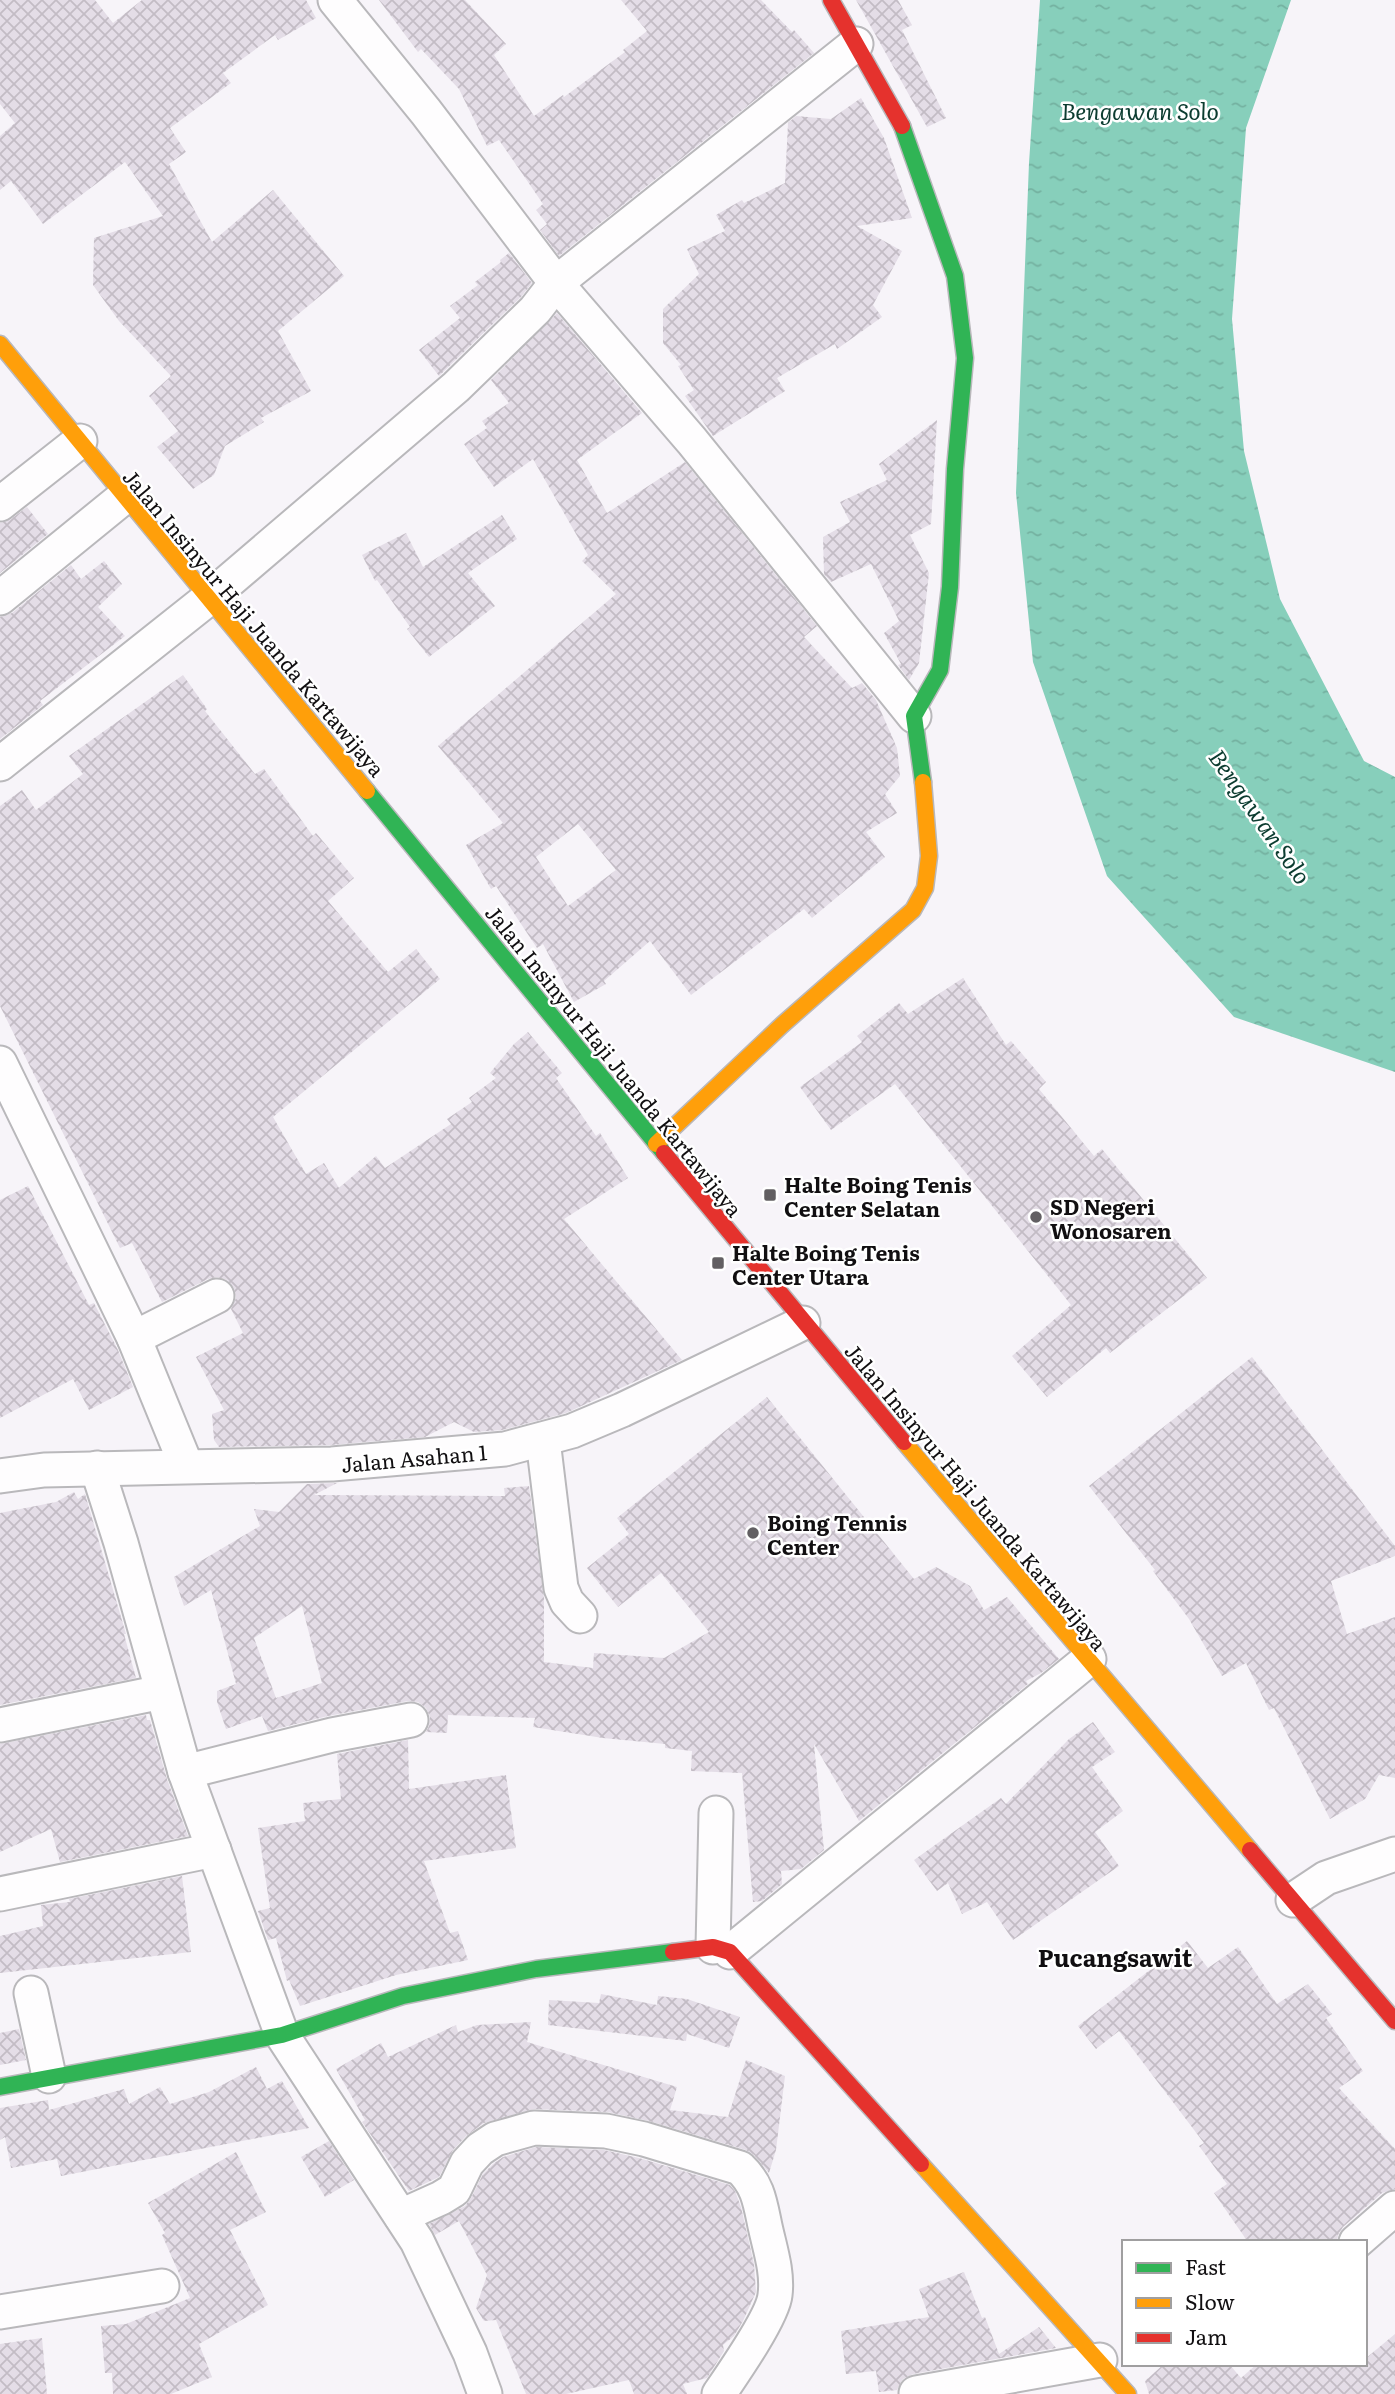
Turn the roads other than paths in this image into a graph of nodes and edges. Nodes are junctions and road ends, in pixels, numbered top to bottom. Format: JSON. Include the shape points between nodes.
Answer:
{"nodes":[{"id":1,"x":335,"y":0,"type":"edge"},
{"id":2,"x":831,"y":0,"type":"edge"},
{"id":3,"x":856,"y":44,"type":"junction"},
{"id":4,"x":556,"y":283,"type":"junction"},
{"id":5,"x":0,"y":344,"type":"edge"},
{"id":6,"x":80,"y":441,"type":"junction"},
{"id":7,"x":124,"y":497,"type":"junction"},
{"id":8,"x":0,"y":504,"type":"edge"},
{"id":9,"x":0,"y":598,"type":"edge"},
{"id":10,"x":209,"y":598,"type":"junction"},
{"id":11,"x":914,"y":716,"type":"junction"},
{"id":12,"x":0,"y":764,"type":"edge"},
{"id":13,"x":0,"y":1063,"type":"edge"},
{"id":14,"x":656,"y":1144,"type":"junction"},
{"id":15,"x":218,"y":1296,"type":"dead end"},
{"id":16,"x":803,"y":1323,"type":"junction"},
{"id":17,"x":134,"y":1338,"type":"junction"},
{"id":18,"x":543,"y":1440,"type":"junction"},
{"id":19,"x":186,"y":1465,"type":"junction"},
{"id":20,"x":97,"y":1468,"type":"junction"},
{"id":21,"x":0,"y":1476,"type":"edge"},
{"id":22,"x":580,"y":1616,"type":"dead end"},
{"id":23,"x":1090,"y":1660,"type":"junction"},
{"id":24,"x":162,"y":1692,"type":"junction"},
{"id":25,"x":411,"y":1720,"type":"dead end"},
{"id":26,"x":0,"y":1725,"type":"edge"},
{"id":27,"x":186,"y":1772,"type":"junction"},
{"id":28,"x":716,"y":1813,"type":"dead end"},
{"id":29,"x":214,"y":1850,"type":"junction"},
{"id":30,"x":1395,"y":1854,"type":"edge"},
{"id":31,"x":0,"y":1894,"type":"edge"},
{"id":32,"x":1293,"y":1900,"type":"junction"},
{"id":33,"x":721,"y":1949,"type":"junction"},
{"id":34,"x":31,"y":1993,"type":"dead end"},
{"id":35,"x":1395,"y":2021,"type":"edge"},
{"id":36,"x":282,"y":2035,"type":"junction"},
{"id":37,"x":50,"y":2076,"type":"junction"},
{"id":38,"x":0,"y":2087,"type":"edge"},
{"id":39,"x":1395,"y":2208,"type":"edge"},
{"id":40,"x":401,"y":2216,"type":"junction"},
{"id":41,"x":1358,"y":2240,"type":"edge"},
{"id":42,"x":162,"y":2286,"type":"dead end"},
{"id":43,"x":0,"y":2312,"type":"edge"},
{"id":44,"x":1100,"y":2360,"type":"junction"},
{"id":45,"x":485,"y":2394,"type":"edge"},
{"id":46,"x":719,"y":2394,"type":"edge"},
{"id":47,"x":912,"y":2394,"type":"edge"},
{"id":48,"x":1128,"y":2394,"type":"edge"}],
"edges":[{"from":1,"to":4,"type":"street"},
{"from":2,"to":3,"type":"street"},
{"from":3,"to":4,"type":"street"},
{"from":3,"to":11,"type":"street","via":[[904,130],[955,276],[961,311],[965,358],[943,654],[940,670]]},
{"from":4,"to":10,"type":"street","via":[[535,310],[456,387]]},
{"from":4,"to":11,"type":"street","via":[[692,441]]},
{"from":5,"to":6,"type":"street","name":"Jalan Insinyur Haji Juanda Kartawijaya"},
{"from":6,"to":7,"type":"street","name":"Jalan Insinyur Haji Juanda Kartawijaya"},
{"from":6,"to":8,"type":"street"},
{"from":7,"to":9,"type":"street"},
{"from":7,"to":10,"type":"street","name":"Jalan Insinyur Haji Juanda Kartawijaya"},
{"from":10,"to":12,"type":"street"},
{"from":10,"to":14,"type":"street","name":"Jalan Insinyur Haji Juanda Kartawijaya"},
{"from":11,"to":14,"type":"street","via":[[929,856],[925,888],[913,910]]},
{"from":13,"to":17,"type":"street"},
{"from":14,"to":16,"type":"street","name":"Jalan Insinyur Haji Juanda Kartawijaya"},
{"from":15,"to":17,"type":"street"},
{"from":16,"to":18,"type":"street","name":"Jalan Asahan 1","via":[[652,1397]]},
{"from":16,"to":23,"type":"street","name":"Jalan Insinyur Haji Juanda Kartawijaya"},
{"from":17,"to":19,"type":"street"},
{"from":18,"to":19,"type":"street","name":"Jalan Asahan 1","via":[[475,1453],[332,1464]]},
{"from":18,"to":22,"type":"street","via":[[562,1588]]},
{"from":19,"to":20,"type":"street","name":"Jalan Asahan 1"},
{"from":20,"to":21,"type":"street","name":"Jalan Asahan 1"},
{"from":20,"to":24,"type":"street"},
{"from":23,"to":32,"type":"street","name":"Jalan Insinyur Haji Juanda Kartawijaya"},
{"from":23,"to":33,"type":"street"},
{"from":24,"to":26,"type":"street"},
{"from":24,"to":27,"type":"street"},
{"from":25,"to":27,"type":"street"},
{"from":27,"to":29,"type":"street"},
{"from":28,"to":33,"type":"street"},
{"from":29,"to":31,"type":"street"},
{"from":29,"to":36,"type":"street"},
{"from":30,"to":32,"type":"street","via":[[1326,1878]]},
{"from":32,"to":35,"type":"street","name":"Jalan Insinyur Haji Juanda Kartawijaya"},
{"from":33,"to":36,"type":"street","via":[[536,1969],[403,1996]]},
{"from":33,"to":44,"type":"street"},
{"from":34,"to":37,"type":"street"},
{"from":36,"to":37,"type":"street"},
{"from":36,"to":40,"type":"street"},
{"from":37,"to":38,"type":"street"},
{"from":39,"to":41,"type":"street"},
{"from":40,"to":45,"type":"street","via":[[470,2353]]},
{"from":40,"to":46,"type":"street","via":[[454,2190],[467,2163],[495,2139],[534,2129],[631,2136],[740,2168],[758,2196],[775,2274],[775,2298]]},
{"from":42,"to":43,"type":"street"},
{"from":44,"to":47,"type":"street"},
{"from":44,"to":48,"type":"street"}]}
